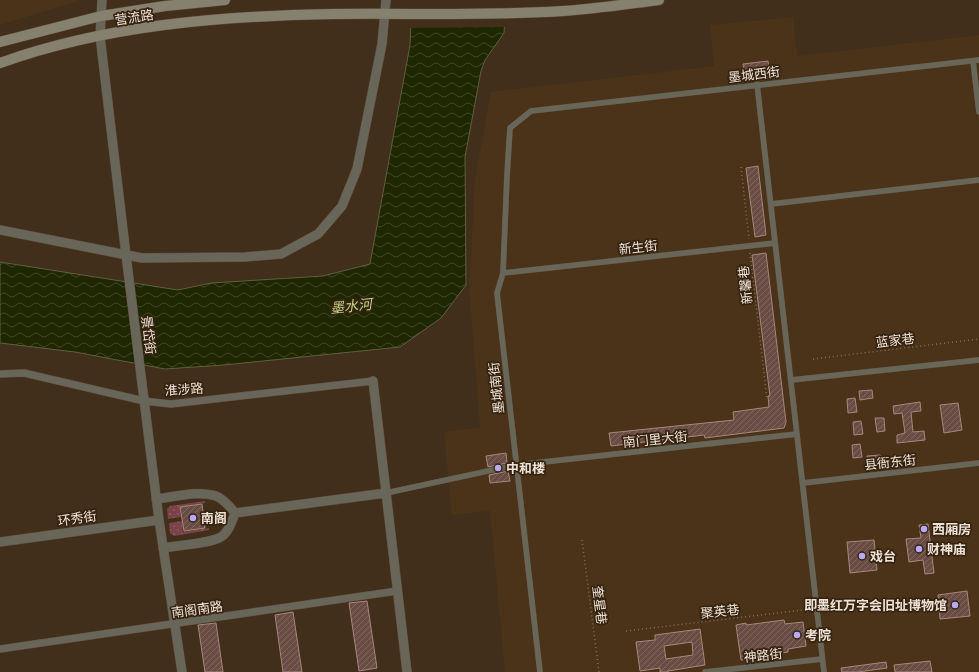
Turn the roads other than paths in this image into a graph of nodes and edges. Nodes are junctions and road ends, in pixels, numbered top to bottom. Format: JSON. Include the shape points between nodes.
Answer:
{"nodes":[{"id":1,"x":102,"y":0,"type":"edge"},
{"id":2,"x":224,"y":0,"type":"edge"},
{"id":3,"x":386,"y":0,"type":"edge"},
{"id":4,"x":659,"y":0,"type":"edge"},
{"id":5,"x":385,"y":15,"type":"junction"},
{"id":6,"x":100,"y":16,"type":"junction"},
{"id":7,"x":100,"y":36,"type":"junction"},
{"id":8,"x":0,"y":42,"type":"edge"},
{"id":9,"x":976,"y":60,"type":"edge"},
{"id":10,"x":0,"y":63,"type":"edge"},
{"id":11,"x":757,"y":84,"type":"junction"},
{"id":12,"x":531,"y":111,"type":"joint"},
{"id":13,"x":979,"y":112,"type":"edge"},
{"id":14,"x":979,"y":180,"type":"edge"},
{"id":15,"x":771,"y":204,"type":"junction"},
{"id":16,"x":0,"y":230,"type":"edge"},
{"id":17,"x":775,"y":243,"type":"junction"},
{"id":18,"x":126,"y":255,"type":"junction"},
{"id":19,"x":503,"y":273,"type":"junction"},
{"id":20,"x":979,"y":360,"type":"edge"},
{"id":21,"x":0,"y":374,"type":"edge"},
{"id":22,"x":791,"y":380,"type":"junction"},
{"id":23,"x":372,"y":381,"type":"joint"},
{"id":24,"x":144,"y":401,"type":"junction"},
{"id":25,"x":797,"y":434,"type":"junction"},
{"id":26,"x":979,"y":463,"type":"edge"},
{"id":27,"x":516,"y":465,"type":"junction"},
{"id":28,"x":803,"y":483,"type":"junction"},
{"id":29,"x":386,"y":493,"type":"junction"},
{"id":30,"x":156,"y":499,"type":"junction"},
{"id":31,"x":235,"y":513,"type":"junction"},
{"id":32,"x":159,"y":520,"type":"junction"},
{"id":33,"x":0,"y":542,"type":"edge"},
{"id":34,"x":163,"y":548,"type":"junction"},
{"id":35,"x":397,"y":591,"type":"junction"},
{"id":36,"x":175,"y":624,"type":"junction"},
{"id":37,"x":0,"y":649,"type":"edge"},
{"id":38,"x":822,"y":659,"type":"junction"},
{"id":39,"x":182,"y":672,"type":"edge"},
{"id":40,"x":407,"y":672,"type":"edge"},
{"id":41,"x":540,"y":672,"type":"edge"},
{"id":42,"x":705,"y":672,"type":"edge"},
{"id":43,"x":824,"y":672,"type":"edge"}],
"edges":[{"from":1,"to":6,"type":"street","name":"景岱街"},
{"from":2,"to":6,"type":"main road","name":"营流路"},
{"from":3,"to":5,"type":"street"},
{"from":4,"to":5,"type":"main road","name":"营流路","via":[[564,11]]},
{"from":5,"to":7,"type":"main road","name":"营流路","via":[[231,18],[176,23]]},
{"from":5,"to":18,"type":"street","via":[[382,44],[357,169],[342,206],[318,234],[281,254],[150,258]]},
{"from":6,"to":7,"type":"street","name":"景岱街"},
{"from":6,"to":8,"type":"main road","name":"营流路"},
{"from":7,"to":10,"type":"main road","name":"营流路"},
{"from":7,"to":18,"type":"street","name":"景岱街"},
{"from":9,"to":11,"type":"street","name":"墨城西街"},
{"from":9,"to":13,"type":"street"},
{"from":11,"to":12,"type":"street","name":"墨城西街"},
{"from":11,"to":15,"type":"street"},
{"from":12,"to":19,"type":"street","name":"墨城南街","via":[[510,128]]},
{"from":14,"to":15,"type":"street"},
{"from":15,"to":17,"type":"street"},
{"from":16,"to":18,"type":"street"},
{"from":17,"to":19,"type":"street","name":"新生街"},
{"from":17,"to":22,"type":"street"},
{"from":18,"to":24,"type":"street","name":"景岱街"},
{"from":19,"to":27,"type":"street","name":"墨城南街","via":[[496,293]]},
{"from":20,"to":22,"type":"street"},
{"from":21,"to":24,"type":"street","name":"淮涉路","via":[[24,373]]},
{"from":22,"to":25,"type":"street"},
{"from":23,"to":24,"type":"street","name":"淮涉路","via":[[171,404]]},
{"from":23,"to":29,"type":"street"},
{"from":24,"to":30,"type":"street","name":"景岱街"},
{"from":25,"to":27,"type":"street","name":"南门里大街"},
{"from":25,"to":28,"type":"street"},
{"from":26,"to":28,"type":"street","name":"县衙东街"},
{"from":27,"to":29,"type":"street","name":"南门里大街"},
{"from":27,"to":41,"type":"street","name":"墨城南街"},
{"from":28,"to":38,"type":"street"},
{"from":29,"to":31,"type":"street"},
{"from":29,"to":35,"type":"street"},
{"from":30,"to":31,"type":"street","via":[[203,493],[217,497]]},
{"from":30,"to":32,"type":"street","name":"景岱街"},
{"from":31,"to":34,"type":"street","via":[[230,526],[222,536],[210,541]]},
{"from":32,"to":33,"type":"street","name":"环秀街"},
{"from":32,"to":34,"type":"street","name":"景岱街"},
{"from":34,"to":36,"type":"street","name":"景岱街"},
{"from":35,"to":36,"type":"street","name":"南阁南路"},
{"from":35,"to":40,"type":"street"},
{"from":36,"to":37,"type":"street","name":"南阁南路"},
{"from":36,"to":39,"type":"street","name":"景岱街"},
{"from":38,"to":42,"type":"street","name":"神路街"},
{"from":38,"to":43,"type":"street"}]}
